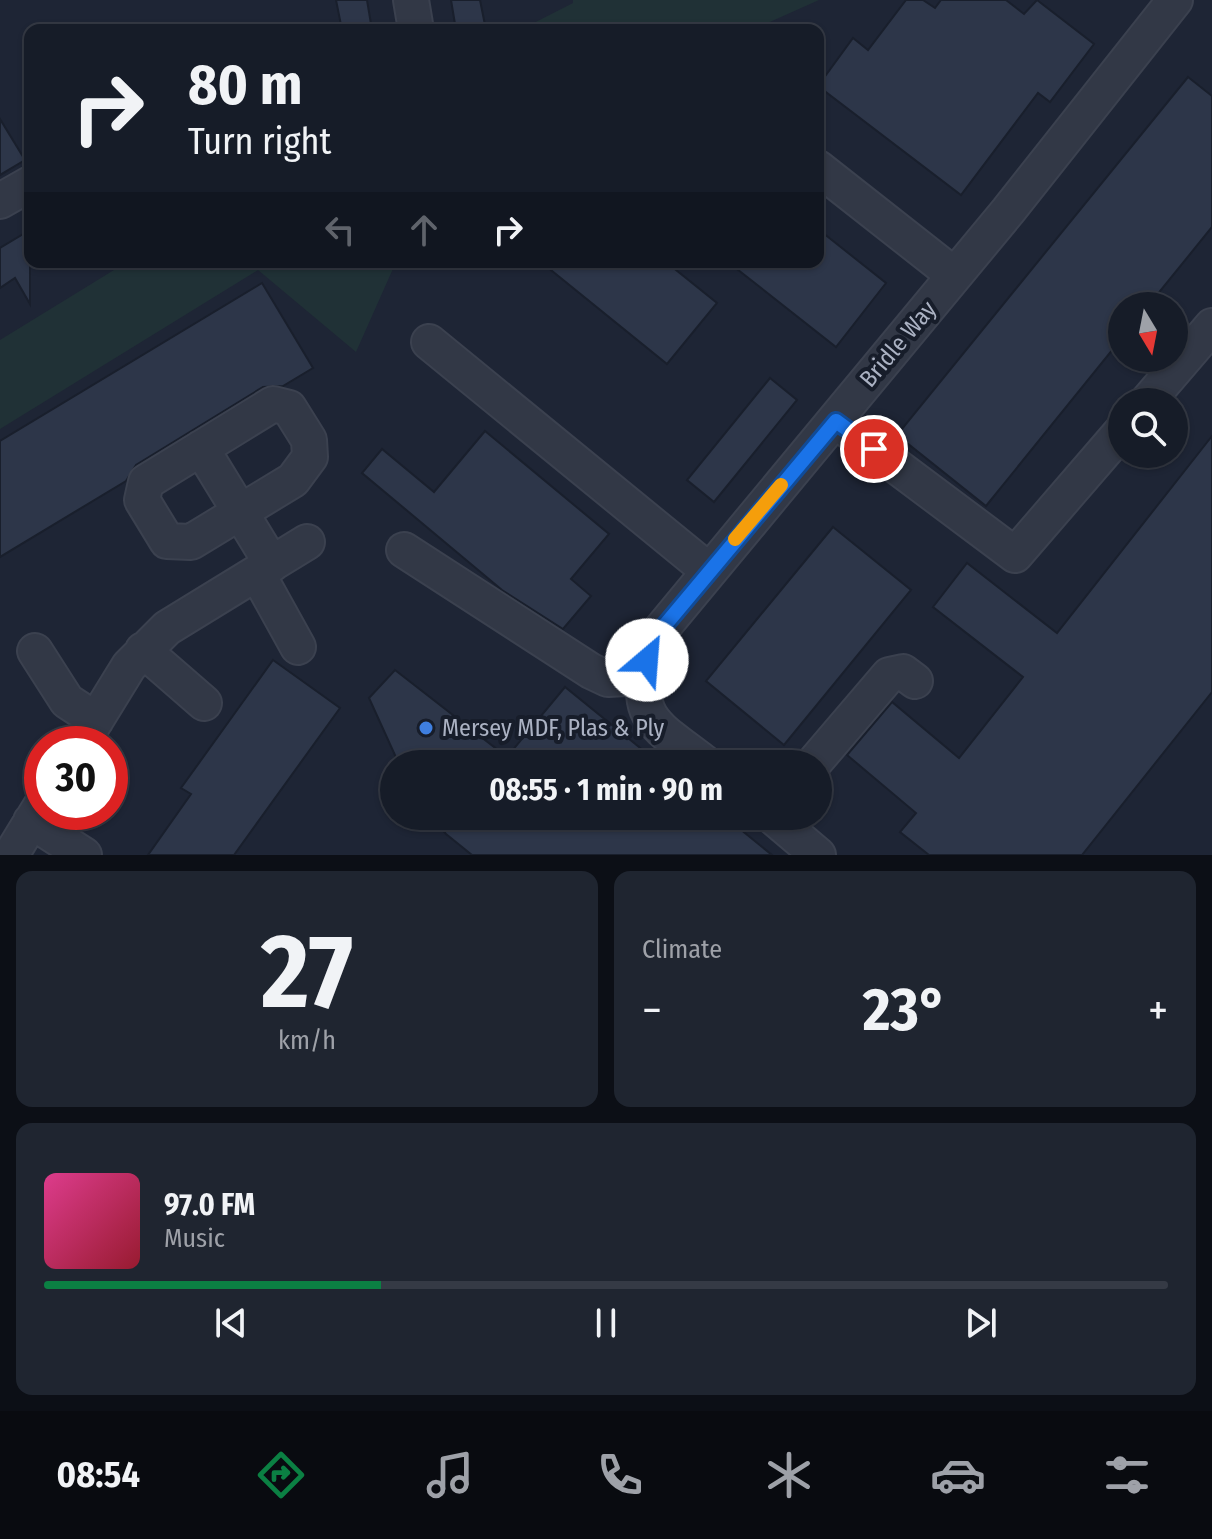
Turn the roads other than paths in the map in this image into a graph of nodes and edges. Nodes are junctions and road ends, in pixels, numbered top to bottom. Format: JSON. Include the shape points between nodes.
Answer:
{"nodes":[{"id":1,"x":411,"y":0,"type":"edge"},
{"id":2,"x":1175,"y":0,"type":"edge"},
{"id":3,"x":415,"y":24,"type":"edge"},
{"id":4,"x":824,"y":173,"type":"edge"},
{"id":5,"x":24,"y":187,"type":"edge"},
{"id":6,"x":0,"y":201,"type":"edge"},
{"id":7,"x":954,"y":275,"type":"junction"},
{"id":8,"x":1212,"y":326,"type":"edge"},
{"id":9,"x":429,"y":342,"type":"dead end"},
{"id":10,"x":1159,"y":388,"type":"edge"},
{"id":11,"x":836,"y":421,"type":"junction"},
{"id":12,"x":1108,"y":447,"type":"edge"},
{"id":13,"x":201,"y":448,"type":"junction"},
{"id":14,"x":241,"y":510,"type":"junction"},
{"id":15,"x":307,"y":542,"type":"dead end"},
{"id":16,"x":404,"y":550,"type":"dead end"},
{"id":17,"x":264,"y":568,"type":"junction"},
{"id":18,"x":709,"y":571,"type":"junction"},
{"id":19,"x":298,"y":647,"type":"dead end"},
{"id":20,"x":143,"y":650,"type":"junction"},
{"id":21,"x":35,"y":651,"type":"dead end"},
{"id":22,"x":643,"y":677,"type":"junction"},
{"id":23,"x":915,"y":681,"type":"dead end"},
{"id":24,"x":204,"y":703,"type":"dead end"},
{"id":25,"x":84,"y":726,"type":"edge"},
{"id":26,"x":92,"y":726,"type":"edge"},
{"id":27,"x":688,"y":750,"type":"edge"},
{"id":28,"x":825,"y":750,"type":"edge"},
{"id":29,"x":21,"y":828,"type":"edge"},
{"id":30,"x":789,"y":830,"type":"edge"},
{"id":31,"x":84,"y":855,"type":"edge"},
{"id":32,"x":818,"y":855,"type":"edge"}],
"edges":[{"from":1,"to":3,"type":"street"},
{"from":2,"to":7,"type":"street","name":"Bridle Way"},
{"from":4,"to":7,"type":"street"},
{"from":5,"to":6,"type":"street"},
{"from":7,"to":11,"type":"street","name":"Bridle Way"},
{"from":8,"to":10,"type":"street"},
{"from":9,"to":18,"type":"street"},
{"from":11,"to":12,"type":"street","via":[[1015,555]]},
{"from":11,"to":18,"type":"street","name":"Bridle Way"},
{"from":13,"to":14,"type":"street"},
{"from":13,"to":14,"type":"street","via":[[146,482],[142,500],[167,541],[191,542]]},
{"from":13,"to":14,"type":"street","via":[[273,404],[289,408],[309,440],[310,457],[293,480]]},
{"from":14,"to":17,"type":"street"},
{"from":15,"to":17,"type":"street"},
{"from":16,"to":22,"type":"street","via":[[591,671],[608,679]]},
{"from":17,"to":19,"type":"street"},
{"from":17,"to":20,"type":"street","via":[[167,628]]},
{"from":18,"to":22,"type":"street","name":"Bridle Way","via":[[650,643]]},
{"from":20,"to":24,"type":"street"},
{"from":20,"to":26,"type":"street"},
{"from":21,"to":25,"type":"street"},
{"from":22,"to":27,"type":"street","name":"Bridle Way","via":[[650,721]]},
{"from":23,"to":28,"type":"street","via":[[903,672],[889,675]]},
{"from":29,"to":31,"type":"street"},
{"from":30,"to":32,"type":"street"}]}
